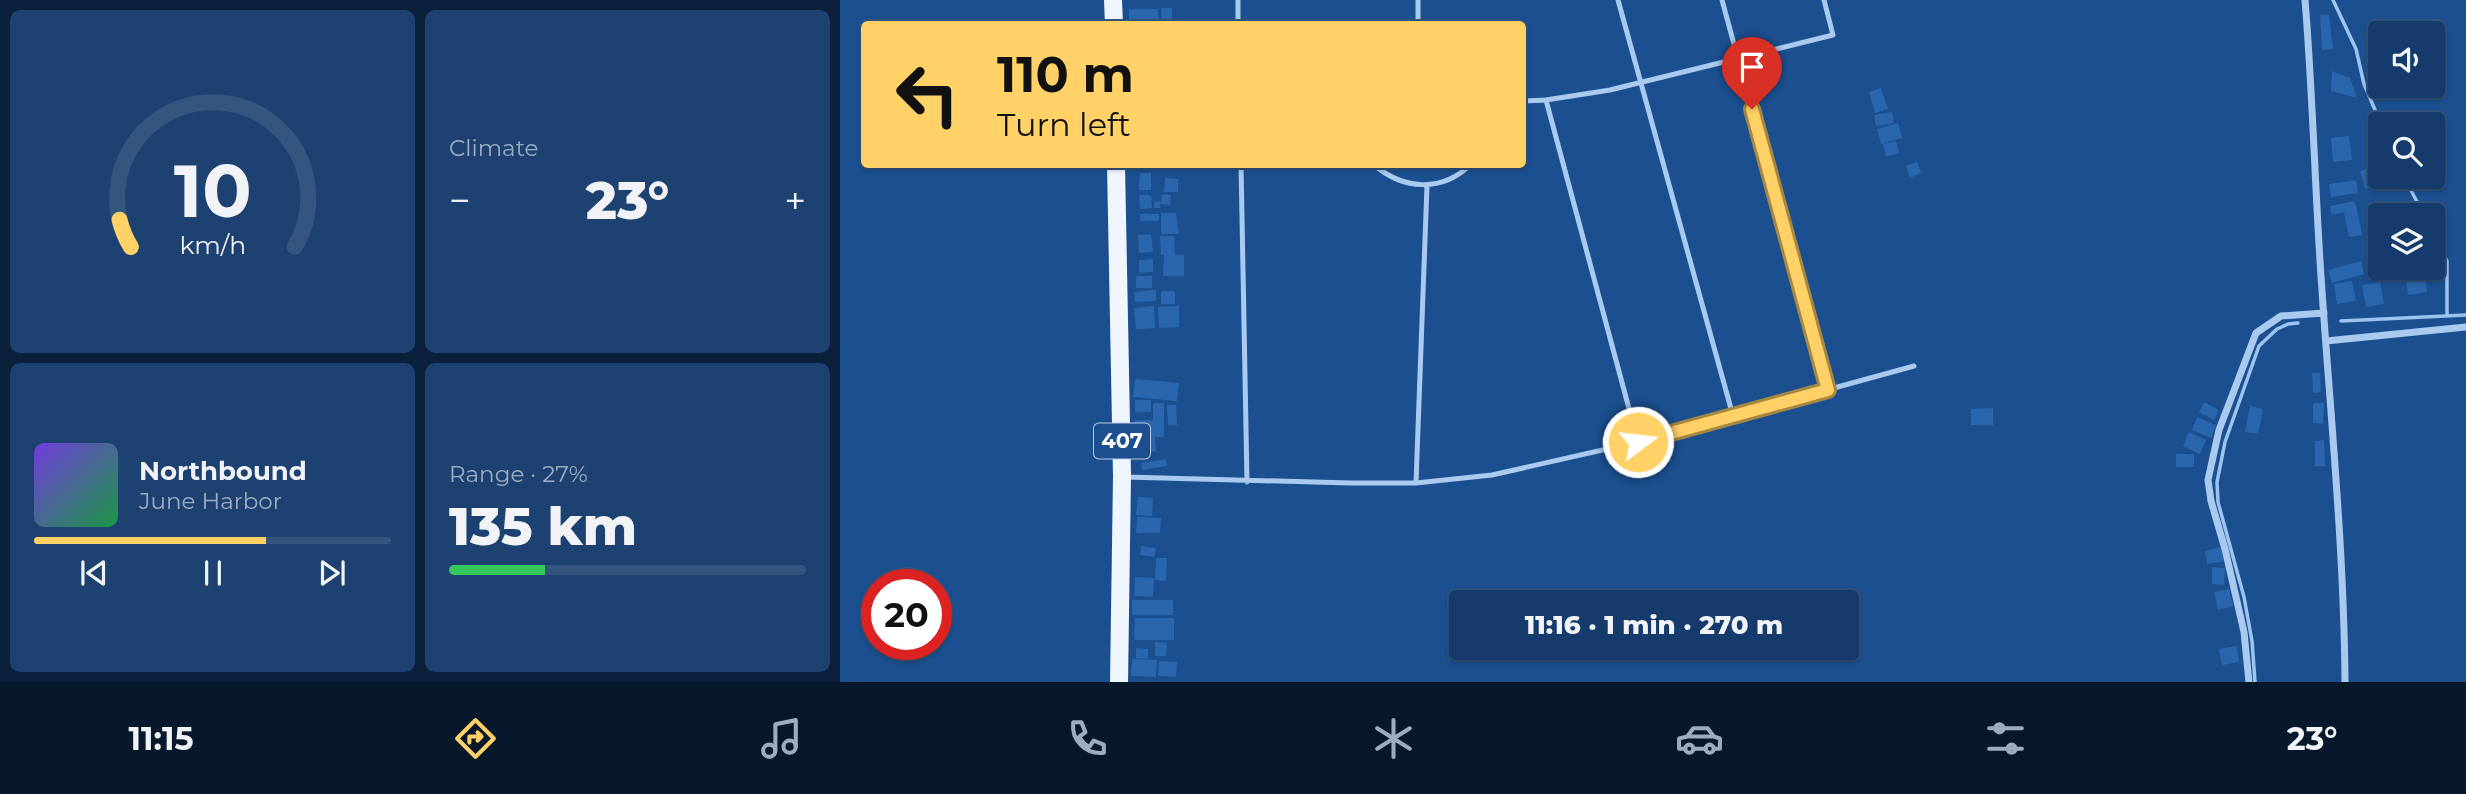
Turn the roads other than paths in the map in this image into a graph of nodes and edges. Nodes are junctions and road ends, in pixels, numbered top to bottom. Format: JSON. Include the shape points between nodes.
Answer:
{"nodes":[{"id":1,"x":1114,"y":0,"type":"edge"},
{"id":2,"x":1238,"y":0,"type":"edge"},
{"id":3,"x":1418,"y":0,"type":"edge"},
{"id":4,"x":1618,"y":0,"type":"edge"},
{"id":5,"x":1722,"y":0,"type":"edge"},
{"id":6,"x":1824,"y":0,"type":"edge"},
{"id":7,"x":2305,"y":0,"type":"edge"},
{"id":8,"x":1114,"y":21,"type":"edge"},
{"id":9,"x":1238,"y":21,"type":"edge"},
{"id":10,"x":1418,"y":21,"type":"edge"},
{"id":11,"x":1738,"y":58,"type":"junction"},
{"id":12,"x":1641,"y":82,"type":"junction"},
{"id":13,"x":1546,"y":100,"type":"junction"},
{"id":14,"x":1526,"y":101,"type":"edge"},
{"id":15,"x":1116,"y":168,"type":"edge"},
{"id":16,"x":1241,"y":168,"type":"edge"},
{"id":17,"x":1378,"y":168,"type":"edge"},
{"id":18,"x":1466,"y":168,"type":"edge"},
{"id":19,"x":1427,"y":186,"type":"junction"},
{"id":20,"x":2324,"y":313,"type":"junction"},
{"id":21,"x":2466,"y":327,"type":"edge"},
{"id":22,"x":2326,"y":341,"type":"junction"},
{"id":23,"x":1914,"y":366,"type":"dead end"},
{"id":24,"x":1828,"y":390,"type":"junction"},
{"id":25,"x":1733,"y":416,"type":"junction"},
{"id":26,"x":1638,"y":442,"type":"junction"},
{"id":27,"x":1122,"y":477,"type":"junction"},
{"id":28,"x":1247,"y":482,"type":"junction"},
{"id":29,"x":1416,"y":482,"type":"junction"},
{"id":30,"x":1119,"y":682,"type":"edge"},
{"id":31,"x":2249,"y":682,"type":"edge"},
{"id":32,"x":2345,"y":682,"type":"edge"}],
"edges":[{"from":1,"to":8,"type":"main road"},
{"from":2,"to":9,"type":"lane"},
{"from":3,"to":10,"type":"lane"},
{"from":4,"to":12,"type":"lane"},
{"from":5,"to":11,"type":"lane"},
{"from":6,"to":11,"type":"lane","via":[[1833,35]]},
{"from":7,"to":20,"type":"street"},
{"from":11,"to":12,"type":"lane"},
{"from":11,"to":24,"type":"lane"},
{"from":12,"to":13,"type":"lane"},
{"from":12,"to":25,"type":"lane"},
{"from":13,"to":14,"type":"lane"},
{"from":13,"to":26,"type":"lane"},
{"from":15,"to":27,"type":"main road","number":"407"},
{"from":16,"to":28,"type":"lane"},
{"from":17,"to":19,"type":"lane","via":[[1406,184]]},
{"from":18,"to":19,"type":"lane","via":[[1450,180]]},
{"from":19,"to":29,"type":"lane"},
{"from":20,"to":22,"type":"street"},
{"from":20,"to":31,"type":"street","via":[[2281,316],[2256,334],[2218,430],[2208,480],[2210,501],[2244,632]]},
{"from":21,"to":22,"type":"street"},
{"from":22,"to":32,"type":"street","via":[[2338,483]]},
{"from":23,"to":24,"type":"lane"},
{"from":24,"to":25,"type":"lane"},
{"from":25,"to":26,"type":"lane"},
{"from":26,"to":29,"type":"lane","via":[[1505,473]]},
{"from":27,"to":28,"type":"lane"},
{"from":27,"to":30,"type":"main road","number":"407"},
{"from":28,"to":29,"type":"lane"}]}
